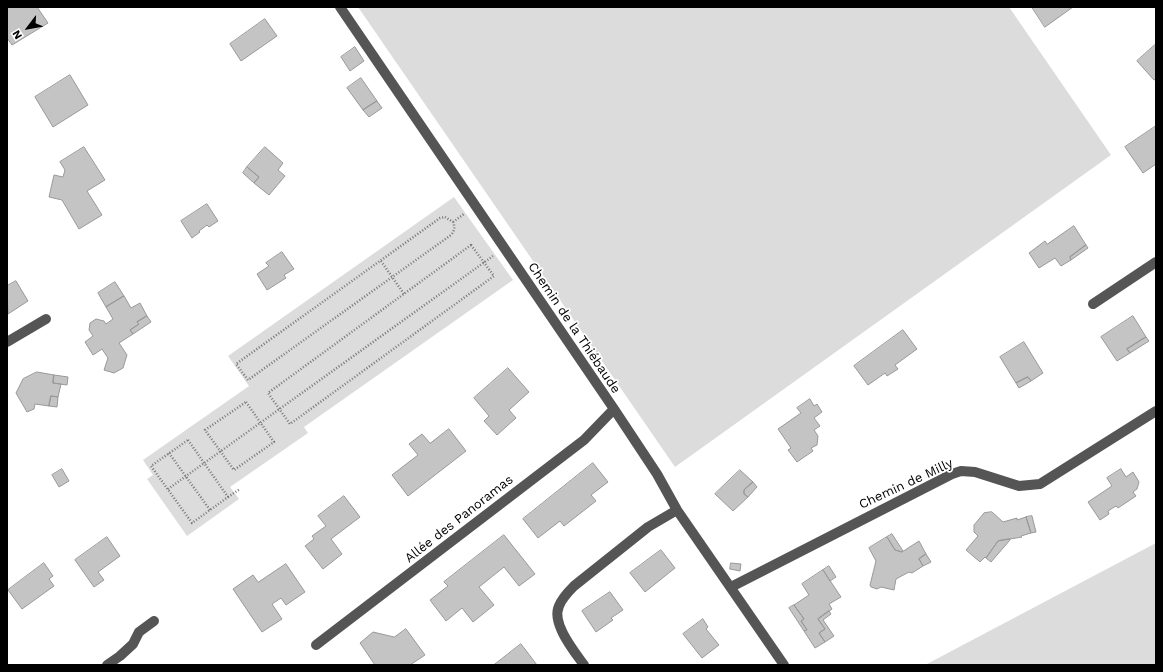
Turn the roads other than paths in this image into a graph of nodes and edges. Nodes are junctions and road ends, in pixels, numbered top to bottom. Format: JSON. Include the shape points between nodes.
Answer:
{"nodes":[{"id":1,"x":340,"y":7,"type":"edge"},
{"id":2,"x":1156,"y":262,"type":"edge"},
{"id":3,"x":1093,"y":304,"type":"dead end"},
{"id":4,"x":46,"y":319,"type":"dead end"},
{"id":5,"x":7,"y":342,"type":"edge"},
{"id":6,"x":614,"y":409,"type":"junction"},
{"id":7,"x":1156,"y":411,"type":"edge"},
{"id":8,"x":677,"y":510,"type":"junction"},
{"id":9,"x":731,"y":587,"type":"junction"},
{"id":10,"x":154,"y":621,"type":"dead end"},
{"id":11,"x":316,"y":646,"type":"dead end"},
{"id":12,"x":107,"y":665,"type":"edge"},
{"id":13,"x":584,"y":665,"type":"edge"},
{"id":14,"x":784,"y":665,"type":"edge"}],
"edges":[{"from":1,"to":6,"type":"street","name":"Chemin de la Thiébaude"},
{"from":2,"to":3,"type":"street"},
{"from":4,"to":5,"type":"street"},
{"from":6,"to":8,"type":"street","name":"Chemin de la Thiébaude","via":[[657,474]]},
{"from":6,"to":11,"type":"street","name":"Allée des Panoramas","via":[[584,440]]},
{"from":7,"to":9,"type":"street","name":"Chemin de Milly","via":[[1040,484],[1019,486],[975,472],[961,471]]},
{"from":8,"to":9,"type":"street","name":"Chemin de la Thiébaude"},
{"from":8,"to":13,"type":"street","via":[[648,527],[565,595],[558,607],[559,627]]},
{"from":9,"to":14,"type":"street","name":"Chemin de la Thiébaude"},
{"from":10,"to":12,"type":"street","via":[[139,632],[133,644]]}]}
